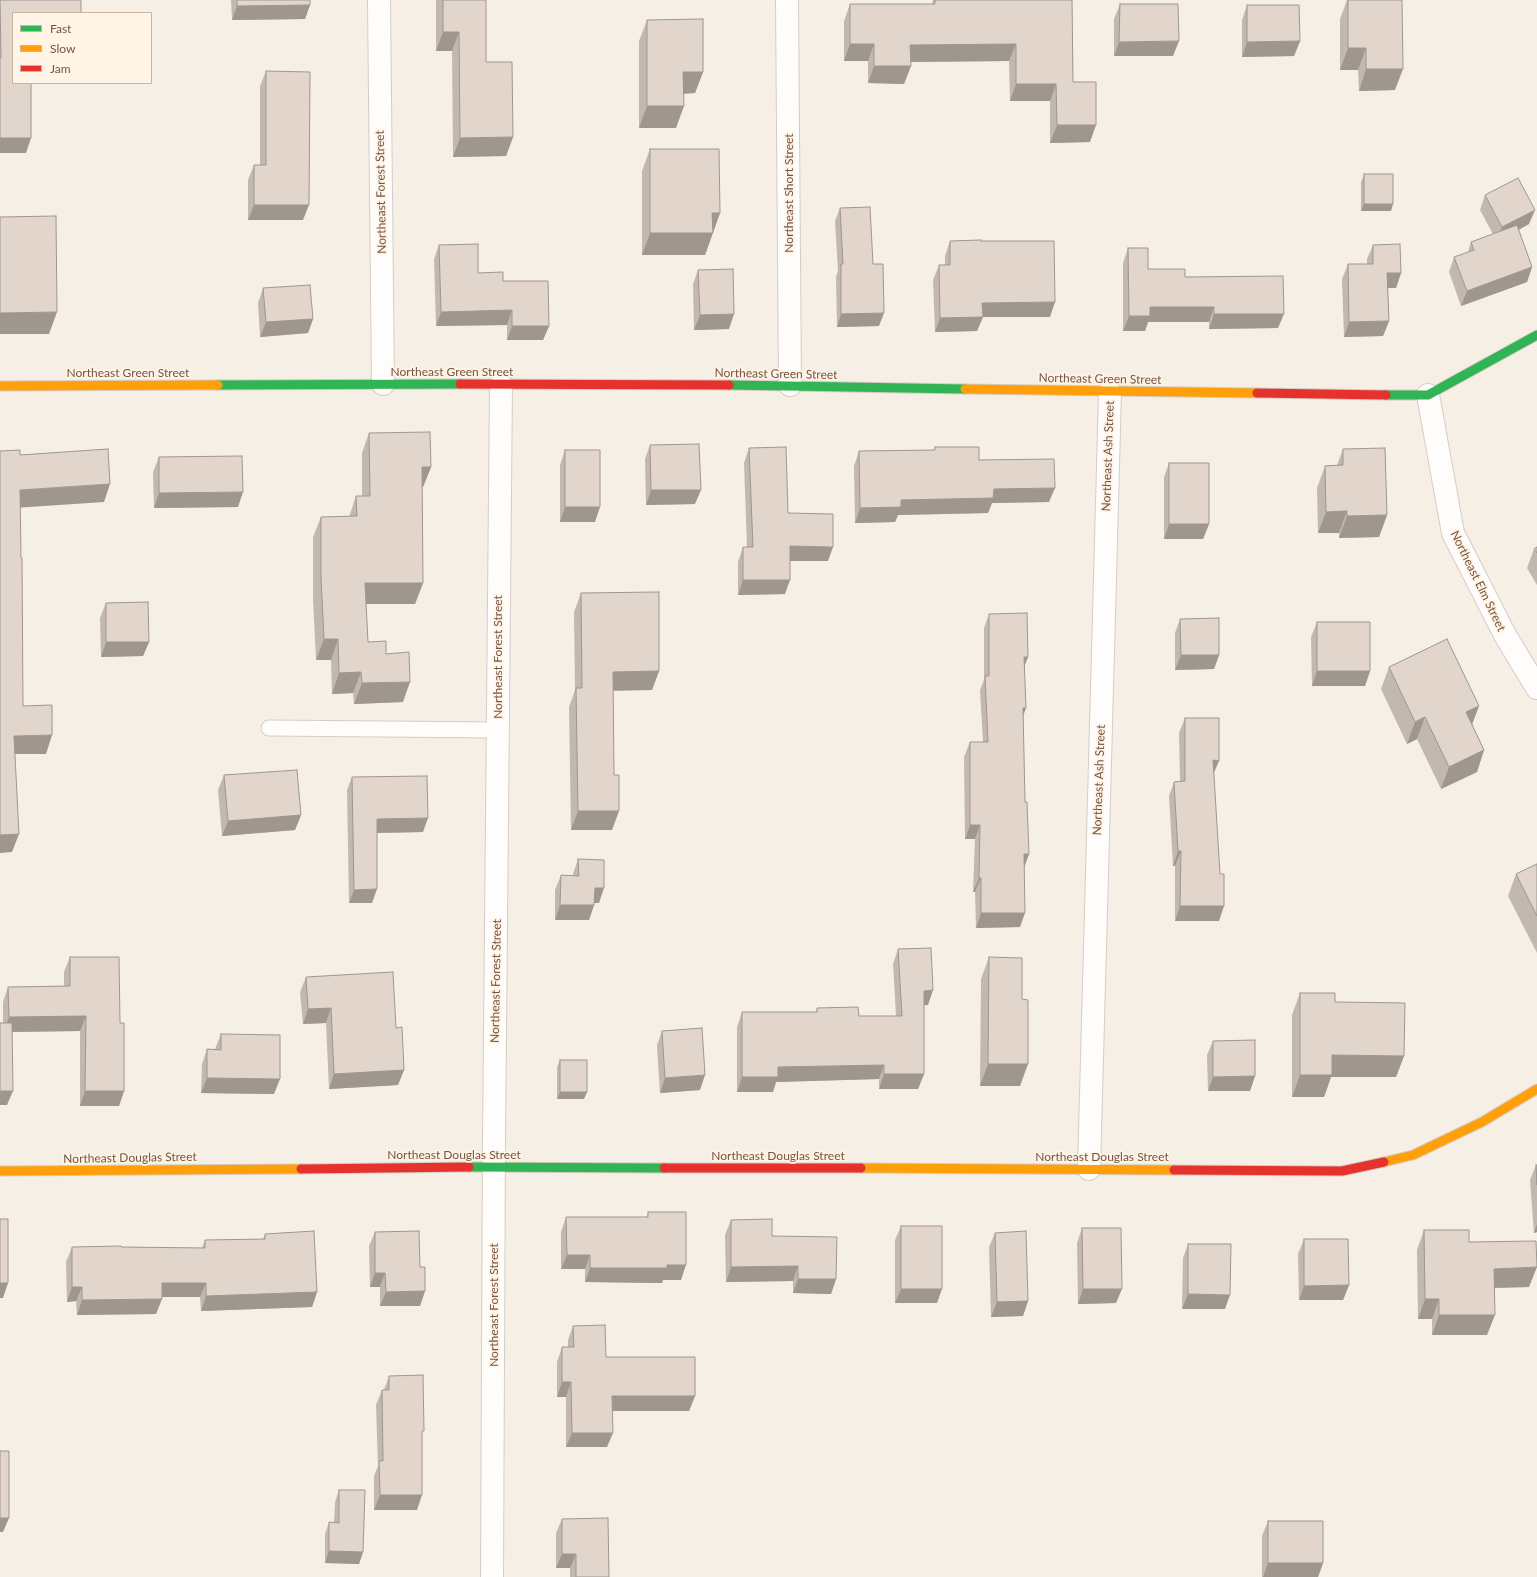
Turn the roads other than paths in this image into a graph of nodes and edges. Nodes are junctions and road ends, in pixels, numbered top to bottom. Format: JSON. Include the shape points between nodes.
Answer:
{"nodes":[{"id":1,"x":378,"y":0,"type":"edge"},
{"id":2,"x":787,"y":0,"type":"edge"},
{"id":3,"x":1537,"y":335,"type":"edge"},
{"id":4,"x":383,"y":384,"type":"junction"},
{"id":5,"x":501,"y":385,"type":"junction"},
{"id":6,"x":790,"y":385,"type":"junction"},
{"id":7,"x":0,"y":386,"type":"edge"},
{"id":8,"x":1110,"y":392,"type":"junction"},
{"id":9,"x":1428,"y":395,"type":"junction"},
{"id":10,"x":1537,"y":688,"type":"edge"},
{"id":11,"x":268,"y":728,"type":"dead end"},
{"id":12,"x":498,"y":730,"type":"junction"},
{"id":13,"x":1537,"y":1089,"type":"edge"},
{"id":14,"x":494,"y":1167,"type":"junction"},
{"id":15,"x":1089,"y":1169,"type":"junction"},
{"id":16,"x":0,"y":1172,"type":"edge"},
{"id":17,"x":492,"y":1577,"type":"edge"}],
"edges":[{"from":1,"to":4,"type":"street","name":"Northeast Forest Street"},
{"from":2,"to":6,"type":"street","name":"Northeast Short Street"},
{"from":3,"to":9,"type":"street","name":"Northeast Green Street"},
{"from":4,"to":5,"type":"street","name":"Northeast Green Street"},
{"from":4,"to":7,"type":"street","name":"Northeast Green Street"},
{"from":5,"to":6,"type":"street","name":"Northeast Green Street"},
{"from":5,"to":12,"type":"street","name":"Northeast Forest Street"},
{"from":6,"to":8,"type":"street","name":"Northeast Green Street"},
{"from":8,"to":9,"type":"street","name":"Northeast Green Street"},
{"from":8,"to":15,"type":"street","name":"Northeast Ash Street"},
{"from":9,"to":10,"type":"street","name":"Northeast Elm Street","via":[[1453,533],[1505,635]]},
{"from":11,"to":12,"type":"lane"},
{"from":12,"to":14,"type":"street","name":"Northeast Forest Street"},
{"from":13,"to":15,"type":"street","name":"Northeast Douglas Street","via":[[1482,1122],[1413,1155],[1342,1172]]},
{"from":14,"to":15,"type":"street","name":"Northeast Douglas Street"},
{"from":14,"to":16,"type":"street","name":"Northeast Douglas Street"},
{"from":14,"to":17,"type":"street","name":"Northeast Forest Street"}]}
